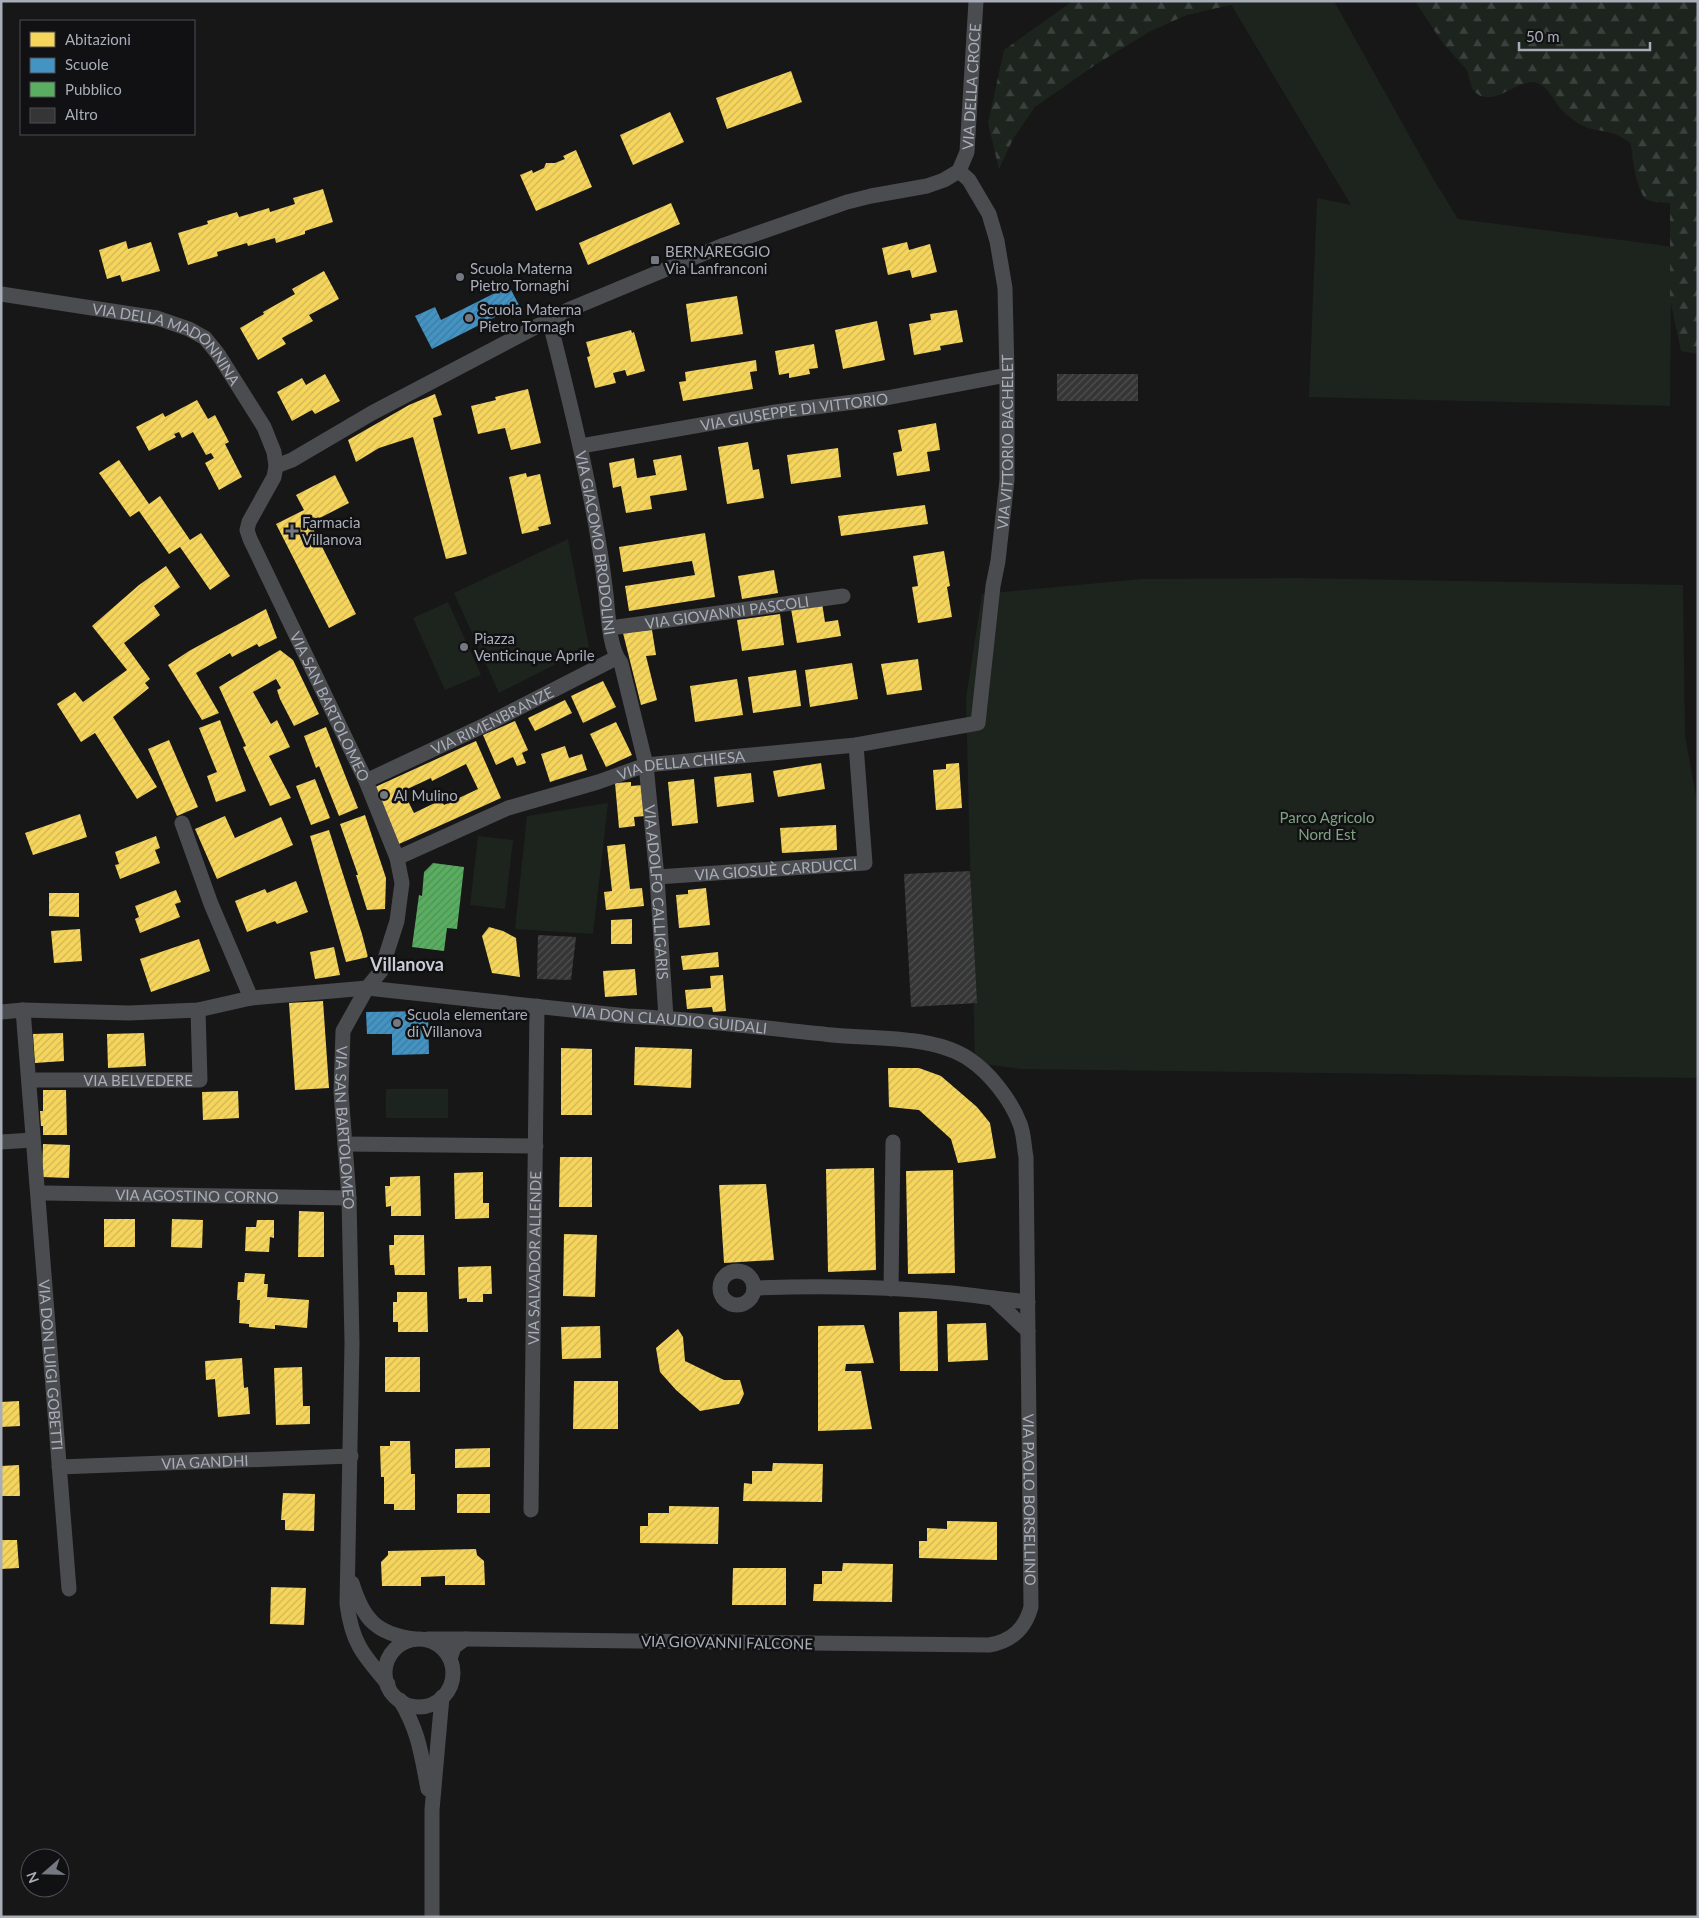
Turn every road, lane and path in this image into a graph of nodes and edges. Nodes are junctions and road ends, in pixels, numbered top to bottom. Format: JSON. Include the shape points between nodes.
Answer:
{"nodes":[{"id":1,"x":976,"y":1,"type":"edge"},
{"id":2,"x":959,"y":171,"type":"junction"},
{"id":3,"x":1,"y":294,"type":"edge"},
{"id":4,"x":549,"y":319,"type":"junction"},
{"id":5,"x":1007,"y":376,"type":"junction"},
{"id":6,"x":581,"y":446,"type":"junction"},
{"id":7,"x":276,"y":466,"type":"junction"},
{"id":8,"x":843,"y":596,"type":"dead end"},
{"id":9,"x":610,"y":628,"type":"junction"},
{"id":10,"x":616,"y":658,"type":"junction"},
{"id":11,"x":978,"y":723,"type":"joint"},
{"id":12,"x":856,"y":745,"type":"junction"},
{"id":13,"x":646,"y":765,"type":"junction"},
{"id":14,"x":366,"y":781,"type":"junction"},
{"id":15,"x":182,"y":823,"type":"dead end"},
{"id":16,"x":397,"y":858,"type":"junction"},
{"id":17,"x":657,"y":877,"type":"junction"},
{"id":18,"x":367,"y":988,"type":"junction"},
{"id":19,"x":251,"y":998,"type":"junction"},
{"id":20,"x":537,"y":1006,"type":"junction"},
{"id":21,"x":23,"y":1010,"type":"junction"},
{"id":22,"x":198,"y":1010,"type":"junction"},
{"id":23,"x":1,"y":1012,"type":"edge"},
{"id":24,"x":666,"y":1018,"type":"junction"},
{"id":25,"x":970,"y":1059,"type":"joint"},
{"id":26,"x":36,"y":1080,"type":"dead end"},
{"id":27,"x":33,"y":1140,"type":"junction"},
{"id":28,"x":1,"y":1142,"type":"edge"},
{"id":29,"x":893,"y":1142,"type":"dead end"},
{"id":30,"x":345,"y":1144,"type":"junction"},
{"id":31,"x":536,"y":1146,"type":"junction"},
{"id":32,"x":45,"y":1193,"type":"dead end"},
{"id":33,"x":349,"y":1198,"type":"junction"},
{"id":34,"x":754,"y":1288,"type":"dead end"},
{"id":35,"x":891,"y":1288,"type":"junction"},
{"id":36,"x":993,"y":1298,"type":"junction"},
{"id":37,"x":1028,"y":1302,"type":"junction"},
{"id":38,"x":1028,"y":1331,"type":"junction"},
{"id":39,"x":351,"y":1456,"type":"junction"},
{"id":40,"x":59,"y":1468,"type":"junction"},
{"id":41,"x":531,"y":1510,"type":"dead end"},
{"id":42,"x":349,"y":1572,"type":"junction"},
{"id":43,"x":69,"y":1589,"type":"dead end"},
{"id":44,"x":420,"y":1639,"type":"junction"},
{"id":45,"x":465,"y":1639,"type":"junction"},
{"id":46,"x":989,"y":1645,"type":"joint"},
{"id":47,"x":450,"y":1659,"type":"junction"},
{"id":48,"x":388,"y":1684,"type":"junction"},
{"id":49,"x":442,"y":1697,"type":"junction"},
{"id":50,"x":400,"y":1700,"type":"junction"},
{"id":51,"x":432,"y":1810,"type":"junction"},
{"id":52,"x":432,"y":1917,"type":"edge"}],
"edges":[{"from":1,"to":2,"type":"street","name":"VIA DELLA CROCE","via":[[967,152]]},
{"from":2,"to":4,"type":"street","via":[[935,184],[859,199],[724,245]]},
{"from":2,"to":5,"type":"street","name":"VIA VITTORIO BACHELET","via":[[983,201],[996,241],[1005,288]]},
{"from":3,"to":7,"type":"street","name":"VIA DELLA MADONNINA","via":[[157,318],[198,333],[218,354],[264,427]]},
{"from":4,"to":6,"type":"street","name":"VIA GIACOMO BRODOLINI"},
{"from":4,"to":7,"type":"street"},
{"from":5,"to":6,"type":"street","name":"VIA GIUSEPPE DI VITTORIO"},
{"from":5,"to":11,"type":"street","name":"VIA VITTORIO BACHELET","via":[[1007,480]]},
{"from":6,"to":9,"type":"street","name":"VIA GIACOMO BRODOLINI","via":[[600,544]]},
{"from":7,"to":14,"type":"street","name":"VIA SAN BARTOLOMEO","via":[[271,483],[249,522],[248,534]]},
{"from":8,"to":9,"type":"street","name":"VIA GIOVANNI PASCOLI"},
{"from":9,"to":10,"type":"street","name":"VIA GIACOMO BRODOLINI"},
{"from":10,"to":13,"type":"street","name":"VIA GIACOMO BRODOLINI","via":[[621,663]]},
{"from":10,"to":14,"type":"street","name":"VIA RIMENBRANZE"},
{"from":11,"to":12,"type":"street","name":"VIA DELLA CHIESA"},
{"from":12,"to":13,"type":"street","name":"VIA DELLA CHIESA"},
{"from":12,"to":17,"type":"street","name":"VIA GIOSUÈ CARDUCCI","via":[[865,863]]},
{"from":13,"to":16,"type":"street","name":"VIA DELLA CHIESA","via":[[508,808]]},
{"from":13,"to":17,"type":"street","name":"VIA ADOLFO CALLIGARIS"},
{"from":14,"to":16,"type":"street","name":"VIA SAN BARTOLOMEO"},
{"from":15,"to":19,"type":"street","via":[[211,904]]},
{"from":16,"to":18,"type":"street","name":"VIA SAN BARTOLOMEO","via":[[402,884],[397,921],[381,971]]},
{"from":17,"to":24,"type":"street","name":"VIA ADOLFO CALLIGARIS"},
{"from":18,"to":19,"type":"street"},
{"from":18,"to":20,"type":"street","name":"VIA DON CLAUDIO GUIDALI"},
{"from":18,"to":30,"type":"street","name":"VIA SAN BARTOLOMEO","via":[[344,1031],[341,1092]]},
{"from":19,"to":22,"type":"street"},
{"from":20,"to":24,"type":"street","name":"VIA DON CLAUDIO GUIDALI"},
{"from":20,"to":31,"type":"street","name":"VIA SALVADOR ALLENDE"},
{"from":21,"to":22,"type":"street","via":[[129,1013]]},
{"from":21,"to":23,"type":"street"},
{"from":21,"to":27,"type":"street","name":"VIA DON LUIGI GOBETTI"},
{"from":22,"to":26,"type":"street","name":"VIA BELVEDERE","via":[[200,1080]]},
{"from":24,"to":25,"type":"street","name":"VIA DON CLAUDIO GUIDALI","via":[[929,1043],[949,1048]]},
{"from":25,"to":37,"type":"street","name":"VIA PAOLO BORSELLINO","via":[[1005,1095],[1020,1124],[1026,1158]]},
{"from":27,"to":28,"type":"street"},
{"from":27,"to":40,"type":"street","name":"VIA DON LUIGI GOBETTI"},
{"from":29,"to":35,"type":"street"},
{"from":30,"to":31,"type":"street"},
{"from":30,"to":33,"type":"street","name":"VIA SAN BARTOLOMEO"},
{"from":31,"to":41,"type":"street","name":"VIA SALVADOR ALLENDE"},
{"from":32,"to":33,"type":"street","name":"VIA AGOSTINO CORNO"},
{"from":33,"to":39,"type":"street","name":"VIA SAN BARTOLOMEO"},
{"from":34,"to":35,"type":"street"},
{"from":35,"to":36,"type":"street"},
{"from":36,"to":37,"type":"street"},
{"from":36,"to":38,"type":"street"},
{"from":37,"to":38,"type":"street","name":"VIA PAOLO BORSELLINO"},
{"from":38,"to":46,"type":"street","name":"VIA PAOLO BORSELLINO","via":[[1031,1607],[1022,1629],[1006,1641]]},
{"from":39,"to":40,"type":"street","name":"VIA GANDHI"},
{"from":39,"to":42,"type":"street","name":"VIA SAN BARTOLOMEO"},
{"from":40,"to":43,"type":"street","name":"VIA DON LUIGI GOBETTI"},
{"from":42,"to":44,"type":"street","name":"VIA SAN BARTOLOMEO","via":[[358,1602],[370,1620],[399,1636]]},
{"from":42,"to":48,"type":"street","name":"VIA SAN BARTOLOMEO","via":[[347,1604],[353,1635],[359,1648]]},
{"from":44,"to":45,"type":"street","name":"VIA GIOVANNI FALCONE"},
{"from":44,"to":47,"type":"street","name":"VIA SAN BARTOLOMEO","via":[[438,1644]]},
{"from":44,"to":48,"type":"street","via":[[404,1642],[392,1653],[386,1668]]},
{"from":45,"to":46,"type":"street","name":"VIA GIOVANNI FALCONE"},
{"from":45,"to":47,"type":"street","via":[[454,1646]]},
{"from":47,"to":49,"type":"street","via":[[452,1679]]},
{"from":48,"to":50,"type":"street","name":"VIA SAN BARTOLOMEO"},
{"from":49,"to":50,"type":"street","via":[[422,1706],[412,1706]]},
{"from":49,"to":51,"type":"street"},
{"from":50,"to":51,"type":"street","name":"VIA SAN BARTOLOMEO","via":[[419,1740]]},
{"from":51,"to":52,"type":"street"}]}
